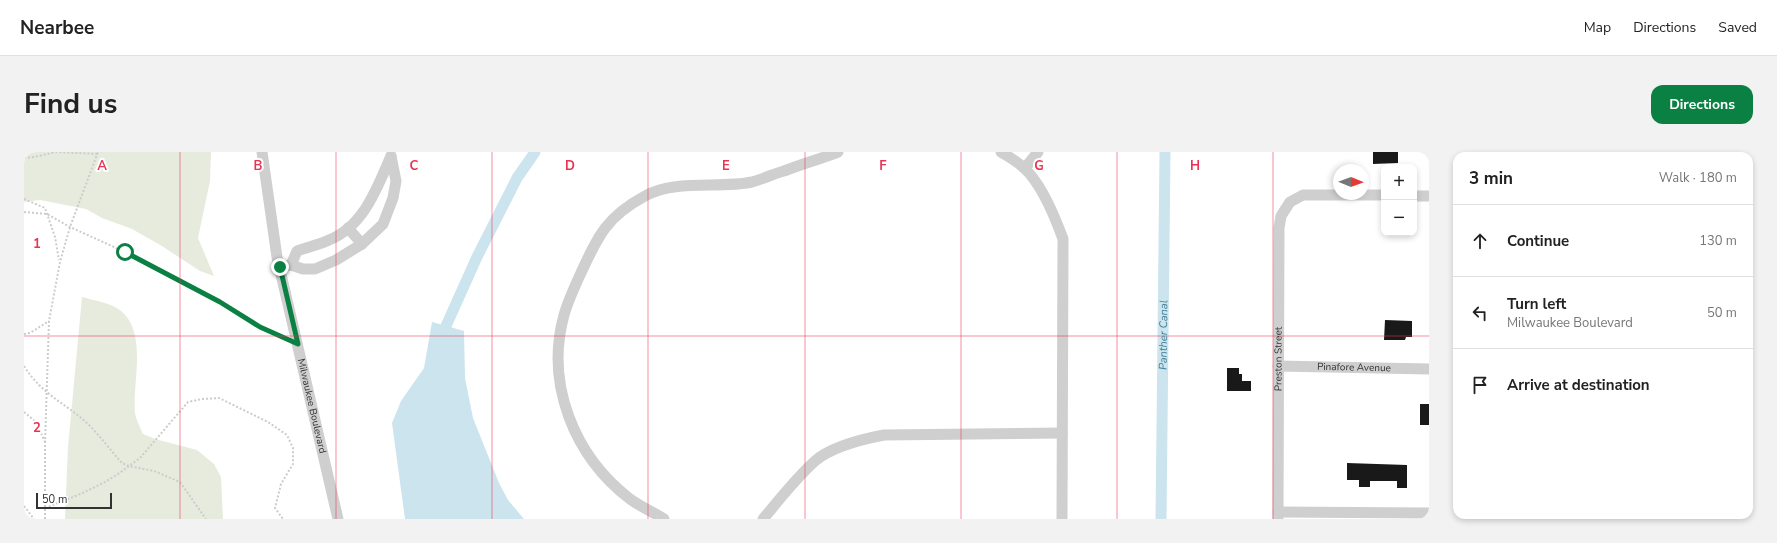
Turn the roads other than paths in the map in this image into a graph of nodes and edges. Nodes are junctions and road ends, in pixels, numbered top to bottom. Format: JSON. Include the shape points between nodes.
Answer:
{"nodes":[{"id":1,"x":262,"y":152,"type":"edge"},
{"id":2,"x":838,"y":152,"type":"edge"},
{"id":3,"x":1001,"y":152,"type":"edge"},
{"id":4,"x":1038,"y":152,"type":"edge"},
{"id":5,"x":392,"y":154,"type":"edge"},
{"id":6,"x":1025,"y":168,"type":"junction"},
{"id":7,"x":1381,"y":195,"type":"edge"},
{"id":8,"x":1417,"y":196,"type":"edge"},
{"id":9,"x":1429,"y":196,"type":"edge"},
{"id":10,"x":348,"y":228,"type":"junction"},
{"id":11,"x":362,"y":244,"type":"junction"},
{"id":12,"x":285,"y":266,"type":"junction"},
{"id":13,"x":1278,"y":366,"type":"junction"},
{"id":14,"x":1429,"y":369,"type":"edge"},
{"id":15,"x":1062,"y":433,"type":"junction"},
{"id":16,"x":1429,"y":513,"type":"edge"},
{"id":17,"x":1278,"y":515,"type":"edge"},
{"id":18,"x":338,"y":519,"type":"edge"},
{"id":19,"x":664,"y":519,"type":"edge"},
{"id":20,"x":762,"y":519,"type":"edge"},
{"id":21,"x":1062,"y":519,"type":"edge"}],
"edges":[{"from":1,"to":12,"type":"street","name":"Milwaukee Boulevard"},
{"from":2,"to":19,"type":"street","via":[[753,182],[728,186],[682,187],[647,195],[611,220],[583,270],[564,314],[559,353],[560,381],[572,428],[584,450],[604,476],[631,500]]},
{"from":3,"to":6,"type":"street"},
{"from":4,"to":6,"type":"street"},
{"from":5,"to":10,"type":"street","via":[[369,205]]},
{"from":5,"to":11,"type":"street","via":[[396,182],[393,198],[383,224]]},
{"from":6,"to":15,"type":"street","via":[[1038,185],[1063,239]]},
{"from":7,"to":13,"type":"street","name":"Preston Street","via":[[1303,195],[1290,202],[1281,216]]},
{"from":8,"to":9,"type":"street"},
{"from":10,"to":11,"type":"street"},
{"from":10,"to":12,"type":"street","via":[[330,240],[297,251]]},
{"from":11,"to":12,"type":"street","via":[[336,260],[315,268]]},
{"from":12,"to":18,"type":"street","name":"Milwaukee Boulevard","via":[[298,344]]},
{"from":13,"to":14,"type":"street","name":"Pinafore Avenue"},
{"from":13,"to":17,"type":"street","name":"Preston Street"},
{"from":15,"to":20,"type":"street","via":[[884,435],[865,439],[816,460]]},
{"from":15,"to":21,"type":"street"},
{"from":16,"to":17,"type":"street"}]}
